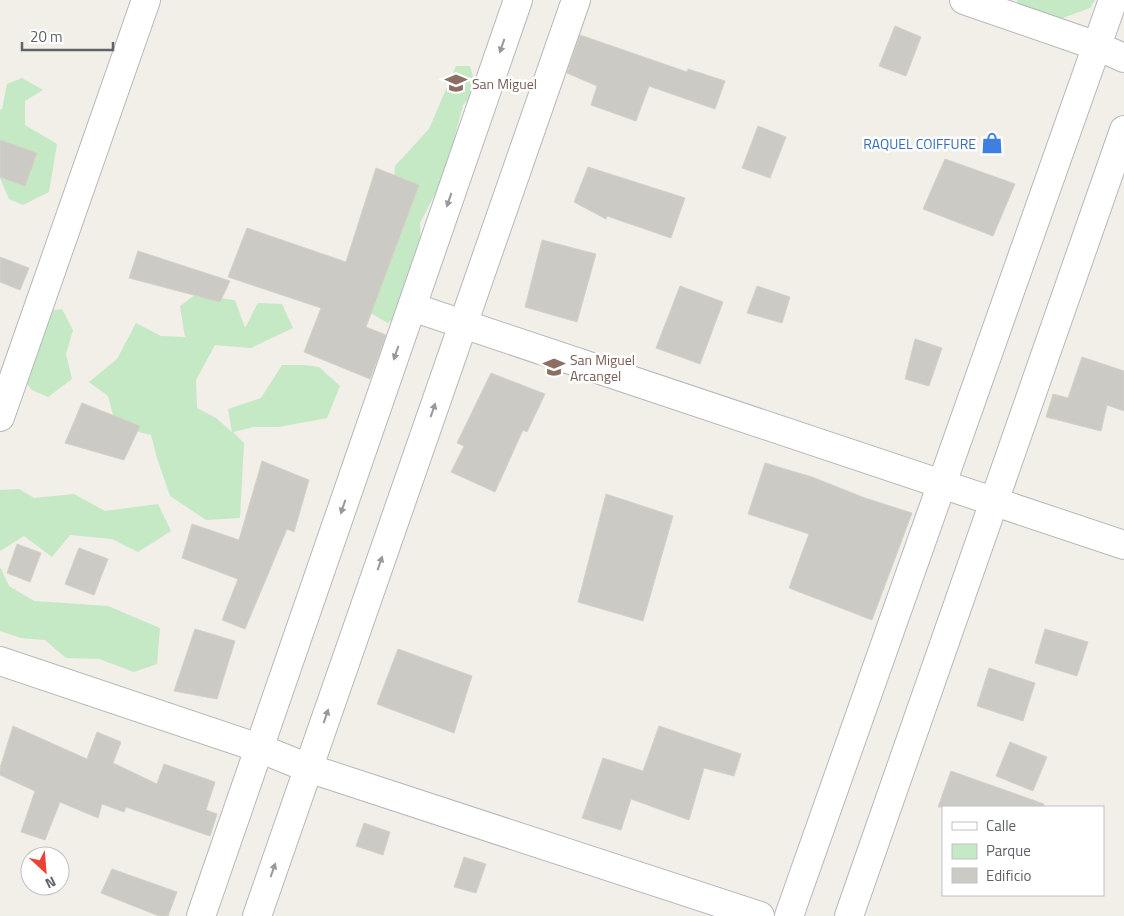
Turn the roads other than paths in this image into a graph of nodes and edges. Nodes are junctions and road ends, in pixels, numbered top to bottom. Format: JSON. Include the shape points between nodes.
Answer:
{"nodes":[{"id":1,"x":146,"y":0,"type":"edge"},
{"id":2,"x":518,"y":0,"type":"edge"},
{"id":3,"x":576,"y":0,"type":"edge"},
{"id":4,"x":964,"y":0,"type":"edge"},
{"id":5,"x":1113,"y":0,"type":"edge"},
{"id":6,"x":1097,"y":46,"type":"junction"},
{"id":7,"x":1124,"y":58,"type":"edge"},
{"id":8,"x":1124,"y":130,"type":"edge"},
{"id":9,"x":412,"y":307,"type":"junction"},
{"id":10,"x":463,"y":324,"type":"junction"},
{"id":11,"x":0,"y":417,"type":"edge"},
{"id":12,"x":942,"y":483,"type":"junction"},
{"id":13,"x":994,"y":501,"type":"junction"},
{"id":14,"x":1124,"y":545,"type":"edge"},
{"id":15,"x":0,"y":661,"type":"edge"},
{"id":16,"x":259,"y":748,"type":"junction"},
{"id":17,"x":308,"y":768,"type":"junction"},
{"id":18,"x":201,"y":916,"type":"edge"},
{"id":19,"x":257,"y":916,"type":"edge"},
{"id":20,"x":760,"y":916,"type":"edge"},
{"id":21,"x":789,"y":916,"type":"edge"},
{"id":22,"x":850,"y":916,"type":"edge"}],
"edges":[{"from":1,"to":11,"type":"street"},
{"from":2,"to":9,"type":"street","one_way":true},
{"from":3,"to":10,"type":"street"},
{"from":4,"to":6,"type":"street"},
{"from":5,"to":6,"type":"street"},
{"from":6,"to":7,"type":"street"},
{"from":6,"to":12,"type":"street"},
{"from":8,"to":13,"type":"street"},
{"from":9,"to":10,"type":"street"},
{"from":9,"to":16,"type":"street","one_way":true},
{"from":10,"to":12,"type":"street"},
{"from":17,"to":10,"type":"street","one_way":true},
{"from":12,"to":13,"type":"street"},
{"from":12,"to":21,"type":"street"},
{"from":13,"to":14,"type":"street"},
{"from":13,"to":22,"type":"street"},
{"from":15,"to":16,"type":"street"},
{"from":16,"to":17,"type":"street"},
{"from":16,"to":18,"type":"street"},
{"from":19,"to":17,"type":"street","one_way":true},
{"from":17,"to":20,"type":"street"}]}
